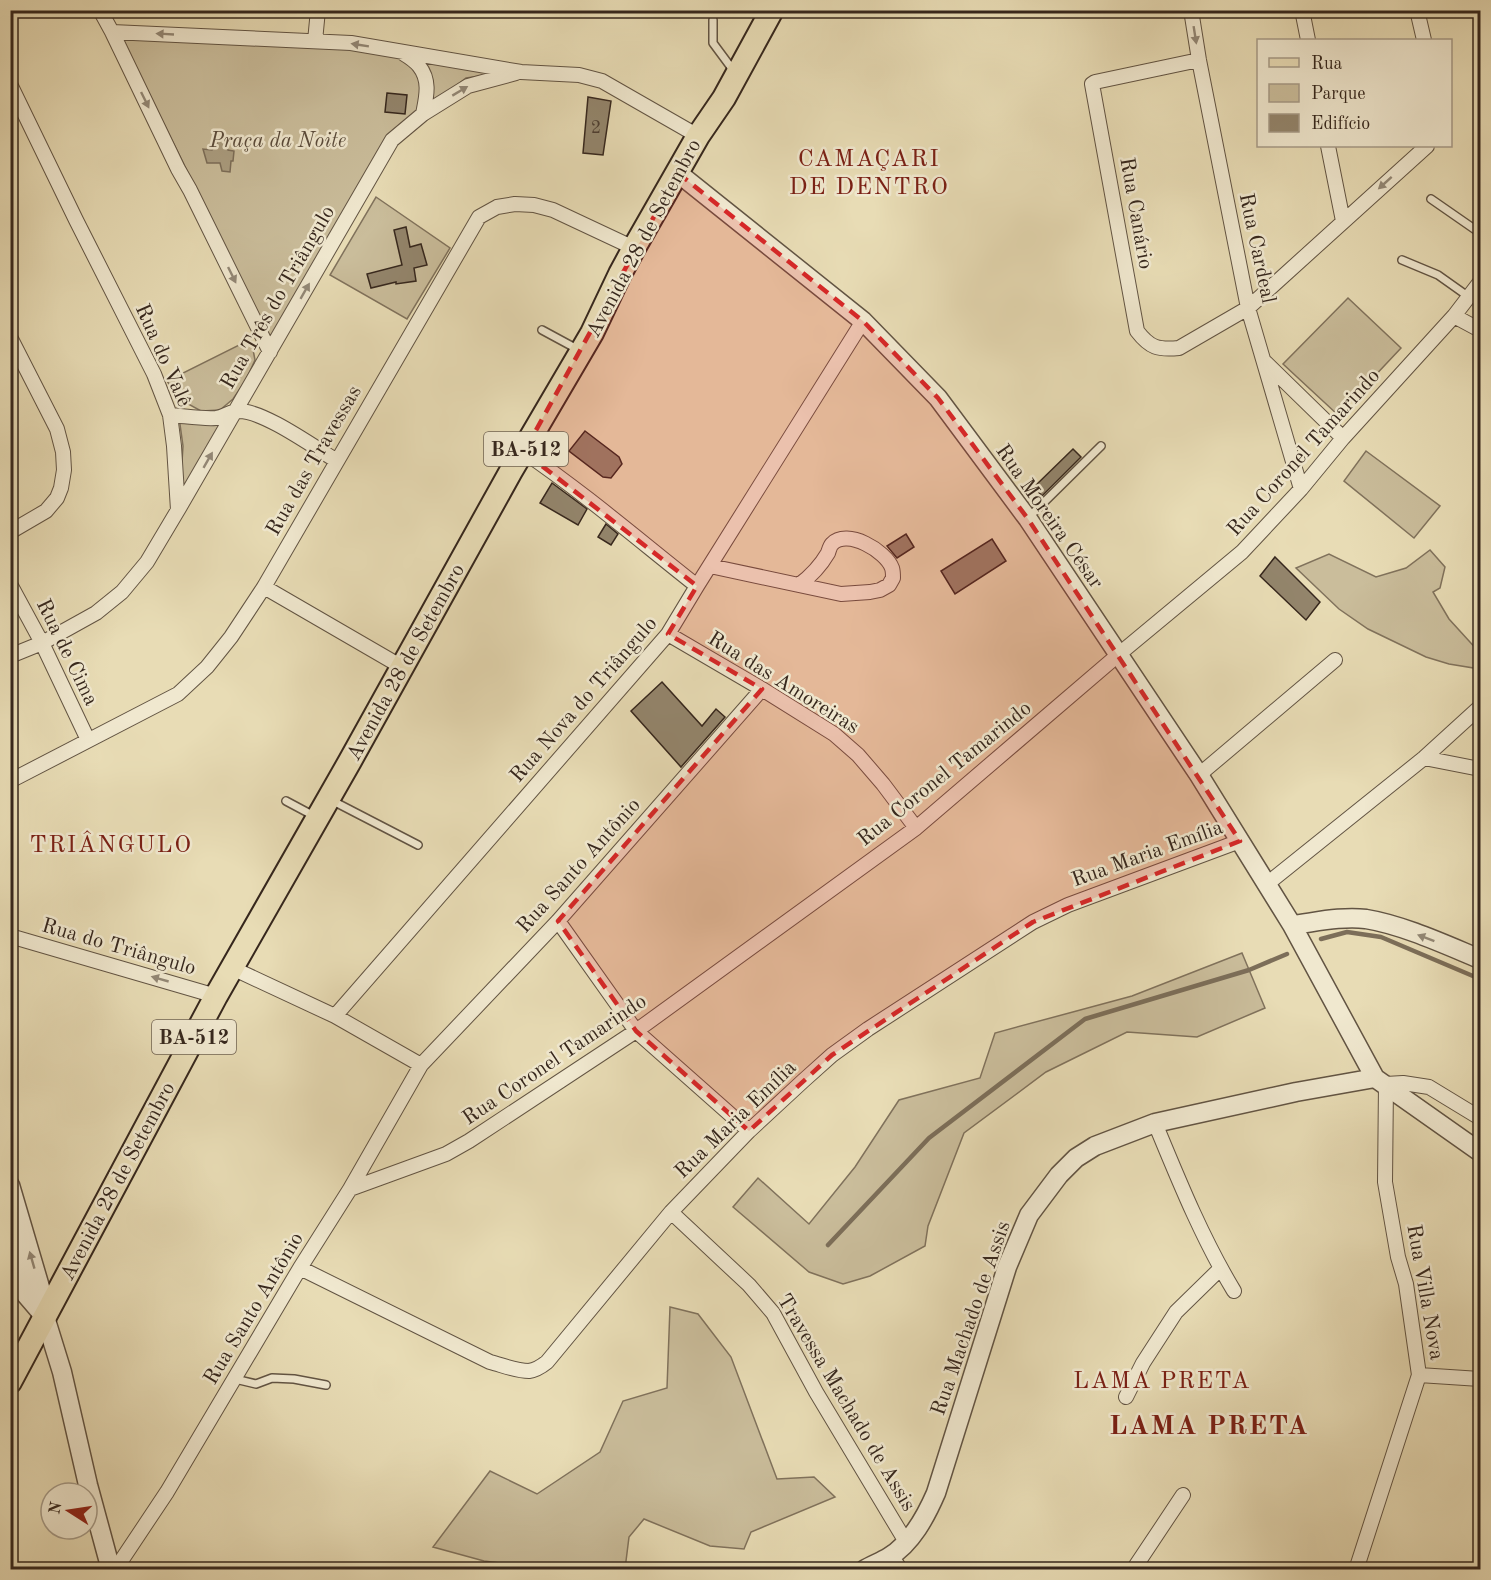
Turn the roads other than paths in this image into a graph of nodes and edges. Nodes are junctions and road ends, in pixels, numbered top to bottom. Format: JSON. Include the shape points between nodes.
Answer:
{"nodes":[{"id":1,"x":100,"y":10,"type":"edge"},
{"id":2,"x":318,"y":10,"type":"edge"},
{"id":3,"x":771,"y":10,"type":"edge"},
{"id":4,"x":1191,"y":10,"type":"edge"},
{"id":5,"x":1302,"y":10,"type":"edge"},
{"id":6,"x":1417,"y":10,"type":"edge"},
{"id":7,"x":712,"y":20,"type":"dead end"},
{"id":8,"x":112,"y":32,"type":"junction"},
{"id":9,"x":1308,"y":39,"type":"edge"},
{"id":10,"x":1424,"y":39,"type":"edge"},
{"id":11,"x":315,"y":41,"type":"junction"},
{"id":12,"x":402,"y":52,"type":"junction"},
{"id":13,"x":1199,"y":60,"type":"junction"},
{"id":14,"x":521,"y":72,"type":"junction"},
{"id":15,"x":737,"y":74,"type":"junction"},
{"id":16,"x":10,"y":84,"type":"edge"},
{"id":17,"x":423,"y":114,"type":"junction"},
{"id":18,"x":698,"y":136,"type":"junction"},
{"id":19,"x":1328,"y":147,"type":"edge"},
{"id":20,"x":1426,"y":147,"type":"edge"},
{"id":21,"x":678,"y":173,"type":"junction"},
{"id":22,"x":1431,"y":199,"type":"dead end"},
{"id":23,"x":1343,"y":221,"type":"junction"},
{"id":24,"x":1480,"y":233,"type":"edge"},
{"id":25,"x":634,"y":248,"type":"junction"},
{"id":26,"x":1402,"y":261,"type":"dead end"},
{"id":27,"x":1480,"y":282,"type":"edge"},
{"id":28,"x":1469,"y":297,"type":"junction"},
{"id":29,"x":1248,"y":308,"type":"junction"},
{"id":30,"x":1454,"y":316,"type":"junction"},
{"id":31,"x":863,"y":321,"type":"junction"},
{"id":32,"x":542,"y":330,"type":"dead end"},
{"id":33,"x":1480,"y":330,"type":"edge"},
{"id":34,"x":10,"y":337,"type":"edge"},
{"id":35,"x":270,"y":352,"type":"junction"},
{"id":36,"x":581,"y":352,"type":"junction"},
{"id":37,"x":1264,"y":361,"type":"junction"},
{"id":38,"x":236,"y":411,"type":"junction"},
{"id":39,"x":170,"y":415,"type":"junction"},
{"id":40,"x":1343,"y":438,"type":"junction"},
{"id":41,"x":1101,"y":446,"type":"dead end"},
{"id":42,"x":524,"y":452,"type":"junction"},
{"id":43,"x":337,"y":461,"type":"junction"},
{"id":44,"x":1301,"y":489,"type":"junction"},
{"id":45,"x":178,"y":510,"type":"junction"},
{"id":46,"x":1028,"y":519,"type":"junction"},
{"id":47,"x":10,"y":532,"type":"edge"},
{"id":48,"x":710,"y":566,"type":"junction"},
{"id":49,"x":10,"y":584,"type":"edge"},
{"id":50,"x":800,"y":585,"type":"junction"},
{"id":51,"x":696,"y":586,"type":"junction"},
{"id":52,"x":264,"y":587,"type":"junction"},
{"id":53,"x":668,"y":634,"type":"junction"},
{"id":54,"x":42,"y":643,"type":"junction"},
{"id":55,"x":1118,"y":655,"type":"junction"},
{"id":56,"x":10,"y":656,"type":"edge"},
{"id":57,"x":1335,"y":660,"type":"dead end"},
{"id":58,"x":402,"y":667,"type":"junction"},
{"id":59,"x":762,"y":689,"type":"junction"},
{"id":60,"x":1480,"y":707,"type":"edge"},
{"id":61,"x":88,"y":740,"type":"junction"},
{"id":62,"x":1424,"y":758,"type":"junction"},
{"id":63,"x":1480,"y":769,"type":"edge"},
{"id":64,"x":1199,"y":775,"type":"junction"},
{"id":65,"x":10,"y":781,"type":"edge"},
{"id":66,"x":286,"y":801,"type":"dead end"},
{"id":67,"x":323,"y":809,"type":"junction"},
{"id":68,"x":916,"y":828,"type":"junction"},
{"id":69,"x":1240,"y":841,"type":"junction"},
{"id":70,"x":418,"y":845,"type":"dead end"},
{"id":71,"x":1267,"y":884,"type":"junction"},
{"id":72,"x":558,"y":921,"type":"junction"},
{"id":73,"x":1292,"y":925,"type":"junction"},
{"id":74,"x":10,"y":936,"type":"edge"},
{"id":75,"x":1480,"y":959,"type":"edge"},
{"id":76,"x":232,"y":968,"type":"junction"},
{"id":77,"x":216,"y":996,"type":"junction"},
{"id":78,"x":335,"y":1016,"type":"junction"},
{"id":79,"x":636,"y":1031,"type":"junction"},
{"id":80,"x":421,"y":1065,"type":"junction"},
{"id":81,"x":1380,"y":1081,"type":"junction"},
{"id":82,"x":1480,"y":1118,"type":"edge"},
{"id":83,"x":1155,"y":1124,"type":"junction"},
{"id":84,"x":749,"y":1131,"type":"junction"},
{"id":85,"x":1480,"y":1152,"type":"edge"},
{"id":86,"x":10,"y":1185,"type":"edge"},
{"id":87,"x":351,"y":1189,"type":"junction"},
{"id":88,"x":671,"y":1212,"type":"junction"},
{"id":89,"x":10,"y":1241,"type":"edge"},
{"id":90,"x":300,"y":1268,"type":"junction"},
{"id":91,"x":1220,"y":1269,"type":"junction"},
{"id":92,"x":1234,"y":1292,"type":"dead end"},
{"id":93,"x":45,"y":1317,"type":"junction"},
{"id":94,"x":1419,"y":1375,"type":"junction"},
{"id":95,"x":235,"y":1378,"type":"junction"},
{"id":96,"x":1480,"y":1379,"type":"edge"},
{"id":97,"x":10,"y":1382,"type":"edge"},
{"id":98,"x":326,"y":1385,"type":"dead end"},
{"id":99,"x":1126,"y":1397,"type":"dead end"},
{"id":100,"x":1183,"y":1495,"type":"dead end"},
{"id":101,"x":906,"y":1542,"type":"junction"},
{"id":102,"x":896,"y":1563,"type":"edge"},
{"id":103,"x":113,"y":1569,"type":"edge"},
{"id":104,"x":864,"y":1569,"type":"edge"},
{"id":105,"x":1133,"y":1569,"type":"edge"},
{"id":106,"x":1356,"y":1569,"type":"edge"}],
"edges":[{"from":1,"to":8,"type":"street"},
{"from":2,"to":11,"type":"street"},
{"from":3,"to":15,"type":"main road","name":"Avenida 28 de Setembro","number":"BA-512"},
{"from":4,"to":13,"type":"street","name":"Rua Cardeal","one_way":true},
{"from":5,"to":9,"type":"street"},
{"from":6,"to":10,"type":"street"},
{"from":7,"to":15,"type":"lane","via":[[713,43]]},
{"from":11,"to":8,"type":"street","one_way":true},
{"from":8,"to":35,"type":"street","one_way":true},
{"from":12,"to":11,"type":"street","one_way":true},
{"from":12,"to":14,"type":"street"},
{"from":12,"to":17,"type":"street","via":[[426,78]]},
{"from":13,"to":29,"type":"street","name":"Rua Cardeal"},
{"from":13,"to":29,"type":"street","name":"Rua Canário","via":[[1092,84],[1137,331],[1155,348],[1179,348]]},
{"from":17,"to":14,"type":"street","name":"Rua Três do Triângulo","one_way":true,"via":[[468,86]]},
{"from":14,"to":18,"type":"street","via":[[579,75],[602,81]]},
{"from":15,"to":18,"type":"main road","name":"Avenida 28 de Setembro","number":"BA-512"},
{"from":16,"to":39,"type":"street","name":"Rua do Valê","via":[[151,366]]},
{"from":35,"to":17,"type":"street","name":"Rua Três do Triângulo","one_way":true,"via":[[392,140]]},
{"from":18,"to":21,"type":"main road","name":"Avenida 28 de Setembro","number":"BA-512"},
{"from":19,"to":23,"type":"street"},
{"from":20,"to":23,"type":"street","one_way":true},
{"from":21,"to":25,"type":"main road","name":"Avenida 28 de Setembro","number":"BA-512"},
{"from":21,"to":31,"type":"street","name":"Rua Moreira César"},
{"from":22,"to":24,"type":"lane"},
{"from":23,"to":29,"type":"street"},
{"from":25,"to":36,"type":"main road","name":"Avenida 28 de Setembro","number":"BA-512"},
{"from":25,"to":43,"type":"street","name":"Rua das Travessas","via":[[534,205],[497,207],[479,217]]},
{"from":26,"to":28,"type":"lane","via":[[1438,275]]},
{"from":27,"to":28,"type":"street","name":"Rua Coronel Tamarindo"},
{"from":28,"to":30,"type":"street","name":"Rua Coronel Tamarindo"},
{"from":29,"to":37,"type":"street","name":"Rua Cardeal"},
{"from":30,"to":33,"type":"street"},
{"from":30,"to":40,"type":"street","name":"Rua Coronel Tamarindo"},
{"from":31,"to":46,"type":"street","name":"Rua Moreira César","via":[[938,398]]},
{"from":31,"to":48,"type":"street","name":"Rua Nova do Triângulo"},
{"from":32,"to":36,"type":"lane"},
{"from":34,"to":47,"type":"street","via":[[57,429],[64,470],[57,498],[45,511]]},
{"from":35,"to":38,"type":"street","name":"Rua Três do Triângulo"},
{"from":36,"to":42,"type":"main road","name":"Avenida 28 de Setembro","number":"BA-512"},
{"from":37,"to":40,"type":"street"},
{"from":37,"to":44,"type":"street","name":"Rua Cardeal"},
{"from":38,"to":39,"type":"street","via":[[214,418]]},
{"from":38,"to":43,"type":"street","via":[[265,418]]},
{"from":45,"to":38,"type":"street","name":"Rua Três do Triângulo","one_way":true},
{"from":39,"to":45,"type":"street","name":"Rua do Valê"},
{"from":40,"to":44,"type":"street","name":"Rua Coronel Tamarindo"},
{"from":41,"to":46,"type":"lane"},
{"from":42,"to":51,"type":"street"},
{"from":42,"to":58,"type":"main road","name":"Avenida 28 de Setembro","number":"BA-512"},
{"from":43,"to":52,"type":"street","name":"Rua das Travessas"},
{"from":44,"to":55,"type":"street","name":"Rua Coronel Tamarindo","via":[[1242,552]]},
{"from":45,"to":54,"type":"street","via":[[147,562],[122,592],[96,613]]},
{"from":46,"to":55,"type":"street","name":"Rua Moreira César"},
{"from":48,"to":50,"type":"street"},
{"from":48,"to":51,"type":"street","name":"Rua Nova do Triângulo"},
{"from":49,"to":54,"type":"street","name":"Rua de Cima"},
{"from":50,"to":50,"type":"street","via":[[840,594],[880,590],[893,578],[892,567],[872,546],[838,540]]},
{"from":51,"to":53,"type":"street","name":"Rua Nova do Triângulo"},
{"from":52,"to":58,"type":"street"},
{"from":52,"to":61,"type":"street","name":"Rua das Travessas","via":[[207,668],[178,694]]},
{"from":53,"to":59,"type":"street","name":"Rua das Amoreiras"},
{"from":53,"to":78,"type":"street","name":"Rua Nova do Triângulo"},
{"from":54,"to":56,"type":"street"},
{"from":54,"to":61,"type":"street","name":"Rua de Cima"},
{"from":55,"to":64,"type":"street","name":"Rua Moreira César"},
{"from":55,"to":68,"type":"street","name":"Rua Coronel Tamarindo"},
{"from":57,"to":64,"type":"street"},
{"from":58,"to":67,"type":"main road","name":"Avenida 28 de Setembro","number":"BA-512"},
{"from":59,"to":68,"type":"street","name":"Rua das Amoreiras","via":[[834,734],[858,755]]},
{"from":59,"to":72,"type":"street","name":"Rua Santo Antônio"},
{"from":60,"to":62,"type":"street"},
{"from":61,"to":65,"type":"street","name":"Rua das Travessas"},
{"from":62,"to":63,"type":"street"},
{"from":62,"to":71,"type":"street"},
{"from":64,"to":69,"type":"street","name":"Rua Moreira César"},
{"from":66,"to":67,"type":"lane"},
{"from":67,"to":70,"type":"lane"},
{"from":67,"to":76,"type":"main road","name":"Avenida 28 de Setembro","number":"BA-512"},
{"from":68,"to":79,"type":"street","name":"Rua Coronel Tamarindo"},
{"from":69,"to":71,"type":"street","name":"Rua Moreira César"},
{"from":69,"to":84,"type":"street","name":"Rua Maria Emília","via":[[1068,905],[1034,922],[832,1055]]},
{"from":71,"to":73,"type":"street","name":"Rua Moreira César"},
{"from":72,"to":79,"type":"street"},
{"from":72,"to":80,"type":"street","name":"Rua Santo Antônio"},
{"from":75,"to":73,"type":"street","one_way":true,"via":[[1392,925],[1364,919]]},
{"from":73,"to":81,"type":"street","name":"Rua Moreira César"},
{"from":77,"to":74,"type":"street","name":"Rua do Triângulo","one_way":true},
{"from":76,"to":77,"type":"main road","name":"Avenida 28 de Setembro","number":"BA-512"},
{"from":76,"to":78,"type":"street"},
{"from":77,"to":93,"type":"main road","name":"Avenida 28 de Setembro","number":"BA-512"},
{"from":78,"to":80,"type":"street"},
{"from":79,"to":84,"type":"street"},
{"from":79,"to":87,"type":"street","name":"Rua Coronel Tamarindo","via":[[446,1154]]},
{"from":80,"to":87,"type":"street","name":"Rua Santo Antônio"},
{"from":81,"to":82,"type":"street","via":[[1429,1087]]},
{"from":81,"to":83,"type":"street","name":"Rua Machado de Assis","via":[[1296,1092]]},
{"from":81,"to":85,"type":"street"},
{"from":81,"to":94,"type":"street","name":"Rua Villa Nova","via":[[1385,1182]]},
{"from":83,"to":91,"type":"street"},
{"from":83,"to":101,"type":"street","name":"Rua Machado de Assis","via":[[1095,1146],[1076,1158],[1029,1215],[1007,1267],[936,1493],[925,1518]]},
{"from":84,"to":88,"type":"street","name":"Rua Maria Emília"},
{"from":93,"to":86,"type":"street","one_way":true},
{"from":87,"to":90,"type":"street","name":"Rua Santo Antônio"},
{"from":88,"to":90,"type":"street","name":"Rua Maria Emília","via":[[547,1362],[530,1371],[490,1362]]},
{"from":88,"to":101,"type":"street","name":"Travessa Machado de Assis","via":[[750,1285],[773,1313]]},
{"from":89,"to":93,"type":"street","via":[[26,1295]]},
{"from":90,"to":95,"type":"street","name":"Rua Santo Antônio"},
{"from":91,"to":92,"type":"street"},
{"from":91,"to":99,"type":"street","via":[[1176,1312]]},
{"from":93,"to":97,"type":"main road","number":"BA-512"},
{"from":93,"to":103,"type":"street"},
{"from":94,"to":96,"type":"street"},
{"from":94,"to":106,"type":"street","name":"Rua Villa Nova"},
{"from":95,"to":98,"type":"lane","via":[[256,1384],[272,1378]]},
{"from":95,"to":103,"type":"street","name":"Rua Santo Antônio","via":[[167,1492]]},
{"from":100,"to":105,"type":"street"},
{"from":101,"to":102,"type":"street","name":"Rua Machado de Assis"},
{"from":102,"to":104,"type":"street","name":"Rua Machado de Assis"}]}
